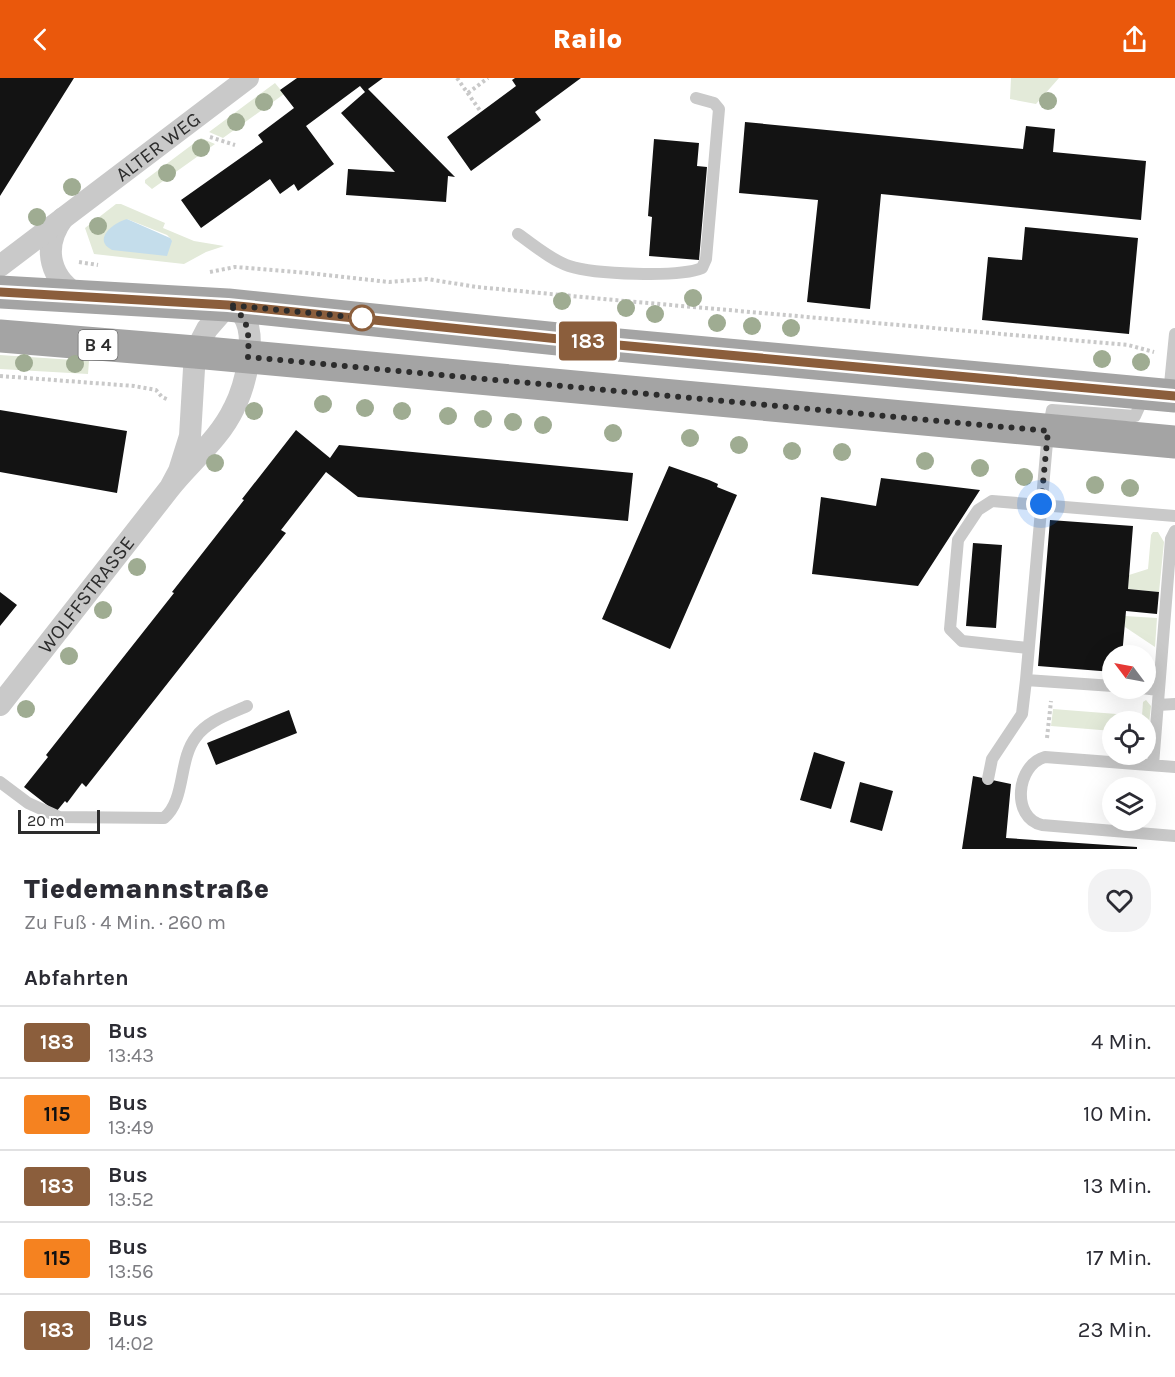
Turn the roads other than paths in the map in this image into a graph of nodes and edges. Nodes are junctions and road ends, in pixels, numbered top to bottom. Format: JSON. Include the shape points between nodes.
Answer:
{"nodes":[{"id":1,"x":248,"y":78,"type":"edge"},
{"id":2,"x":696,"y":98,"type":"dead end"},
{"id":3,"x":66,"y":215,"type":"junction"},
{"id":4,"x":518,"y":234,"type":"dead end"},
{"id":5,"x":0,"y":266,"type":"edge"},
{"id":6,"x":0,"y":292,"type":"edge"},
{"id":7,"x":82,"y":297,"type":"junction"},
{"id":8,"x":228,"y":305,"type":"junction"},
{"id":9,"x":1175,"y":334,"type":"edge"},
{"id":10,"x":0,"y":336,"type":"edge"},
{"id":11,"x":195,"y":352,"type":"junction"},
{"id":12,"x":248,"y":357,"type":"junction"},
{"id":13,"x":1163,"y":395,"type":"edge"},
{"id":14,"x":1048,"y":431,"type":"junction"},
{"id":15,"x":1175,"y":442,"type":"edge"},
{"id":16,"x":171,"y":486,"type":"junction"},
{"id":17,"x":1041,"y":504,"type":"junction"},
{"id":18,"x":1175,"y":516,"type":"edge"},
{"id":19,"x":1175,"y":531,"type":"edge"},
{"id":20,"x":1028,"y":648,"type":"junction"},
{"id":21,"x":1026,"y":680,"type":"junction"},
{"id":22,"x":1102,"y":685,"type":"edge"},
{"id":23,"x":1156,"y":690,"type":"edge"},
{"id":24,"x":1159,"y":690,"type":"junction"},
{"id":25,"x":1175,"y":704,"type":"edge"},
{"id":26,"x":0,"y":705,"type":"edge"},
{"id":27,"x":1158,"y":705,"type":"junction"},
{"id":28,"x":247,"y":706,"type":"dead end"},
{"id":29,"x":1156,"y":729,"type":"edge"},
{"id":30,"x":1102,"y":761,"type":"edge"},
{"id":31,"x":1153,"y":765,"type":"edge"},
{"id":32,"x":1175,"y":767,"type":"edge"},
{"id":33,"x":988,"y":779,"type":"dead end"},
{"id":34,"x":0,"y":782,"type":"edge"},
{"id":35,"x":1175,"y":836,"type":"edge"}],
"edges":[{"from":1,"to":3,"type":"street","name":"ALTER WEG"},
{"from":2,"to":4,"type":"lane","via":[[714,103],[719,110],[706,260],[702,268],[678,274],[580,269],[557,261]]},
{"from":3,"to":5,"type":"street","name":"ALTER WEG"},
{"from":3,"to":7,"type":"street","name":"ALTER WEG","via":[[55,234],[52,262],[57,277]]},
{"from":6,"to":7,"type":"main road"},
{"from":7,"to":8,"type":"main road"},
{"from":8,"to":11,"type":"street","name":"WOLFFSTRASSE","via":[[207,329]]},
{"from":8,"to":12,"type":"street","name":"WOLFFSTRASSE","via":[[243,316],[248,327]]},
{"from":8,"to":13,"type":"main road"},
{"from":9,"to":13,"type":"lane"},
{"from":10,"to":11,"type":"main road","number":"B 4"},
{"from":11,"to":12,"type":"main road","number":"B 4"},
{"from":11,"to":16,"type":"street","name":"WOLFFSTRASSE","via":[[190,436]]},
{"from":12,"to":14,"type":"main road","number":"B 4"},
{"from":12,"to":16,"type":"street","name":"WOLFFSTRASSE","via":[[244,382],[228,420]]},
{"from":13,"to":14,"type":"lane","via":[[1135,416],[1052,410]]},
{"from":14,"to":15,"type":"main road","number":"B 4"},
{"from":14,"to":17,"type":"lane"},
{"from":16,"to":26,"type":"street","name":"WOLFFSTRASSE"},
{"from":17,"to":18,"type":"lane"},
{"from":17,"to":20,"type":"lane"},
{"from":17,"to":20,"type":"lane","via":[[992,501],[978,510],[958,540],[950,629],[962,641]]},
{"from":19,"to":24,"type":"lane"},
{"from":20,"to":21,"type":"lane"},
{"from":21,"to":22,"type":"lane"},
{"from":21,"to":33,"type":"lane","via":[[1022,714],[992,759]]},
{"from":23,"to":24,"type":"lane"},
{"from":24,"to":27,"type":"lane"},
{"from":25,"to":27,"type":"lane"},
{"from":27,"to":29,"type":"lane"},
{"from":28,"to":34,"type":"lane","via":[[212,723],[196,736],[184,759],[171,812],[164,818],[59,817],[28,803]]},
{"from":30,"to":35,"type":"lane","via":[[1045,757],[1033,763],[1024,778],[1023,811],[1035,823]]},
{"from":31,"to":32,"type":"lane"}]}
